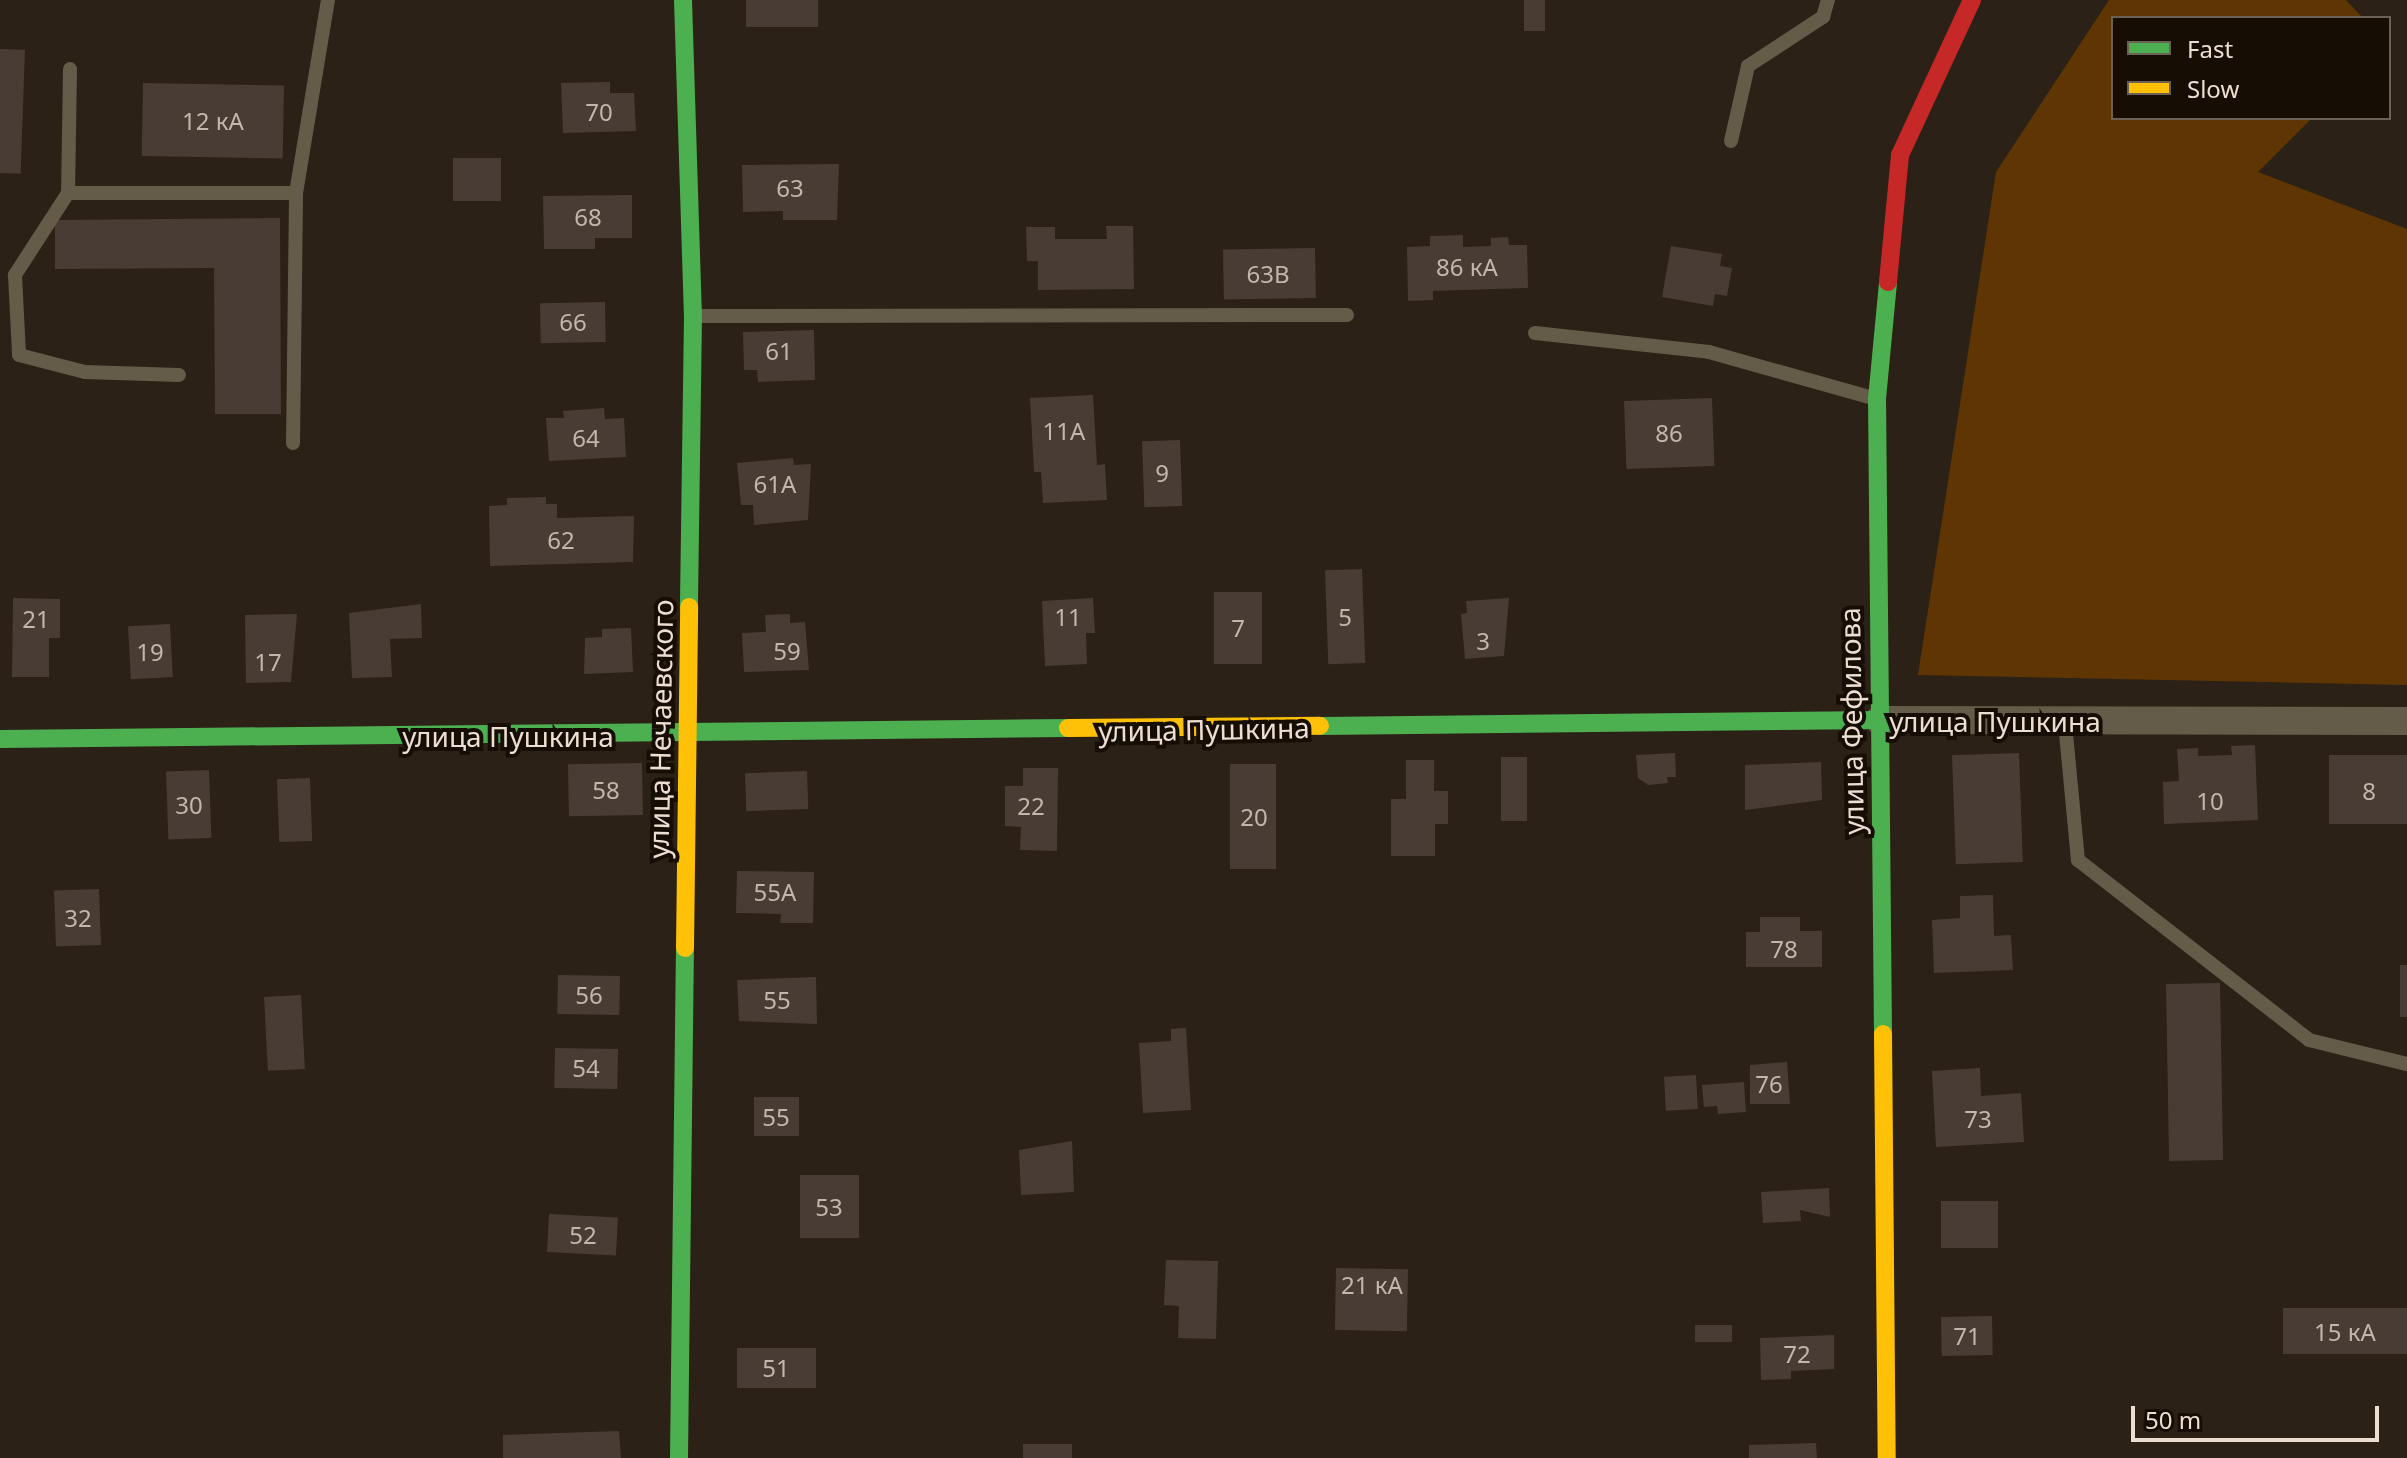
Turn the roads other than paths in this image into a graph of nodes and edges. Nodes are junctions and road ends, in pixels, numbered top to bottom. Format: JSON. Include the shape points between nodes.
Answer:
{"nodes":[{"id":1,"x":328,"y":0,"type":"edge"},
{"id":2,"x":683,"y":0,"type":"edge"},
{"id":3,"x":1828,"y":0,"type":"edge"},
{"id":4,"x":1972,"y":0,"type":"edge"},
{"id":5,"x":70,"y":69,"type":"dead end"},
{"id":6,"x":1731,"y":141,"type":"dead end"},
{"id":7,"x":68,"y":193,"type":"junction"},
{"id":8,"x":296,"y":193,"type":"junction"},
{"id":9,"x":1347,"y":315,"type":"dead end"},
{"id":10,"x":693,"y":316,"type":"junction"},
{"id":11,"x":1535,"y":333,"type":"dead end"},
{"id":12,"x":179,"y":375,"type":"dead end"},
{"id":13,"x":1877,"y":399,"type":"junction"},
{"id":14,"x":293,"y":443,"type":"dead end"},
{"id":15,"x":1879,"y":720,"type":"junction"},
{"id":16,"x":2407,"y":721,"type":"edge"},
{"id":17,"x":2065,"y":723,"type":"junction"},
{"id":18,"x":689,"y":735,"type":"junction"},
{"id":19,"x":0,"y":739,"type":"edge"},
{"id":20,"x":2407,"y":1064,"type":"edge"},
{"id":21,"x":679,"y":1458,"type":"edge"},
{"id":22,"x":1887,"y":1458,"type":"edge"}],
"edges":[{"from":1,"to":8,"type":"lane"},
{"from":2,"to":10,"type":"main road","name":"улица Нечаевского"},
{"from":3,"to":6,"type":"lane","via":[[1823,17],[1748,66]]},
{"from":4,"to":13,"type":"main road","name":"улица Фефилова","via":[[1900,155]]},
{"from":5,"to":7,"type":"lane"},
{"from":7,"to":8,"type":"lane"},
{"from":7,"to":12,"type":"lane","via":[[15,275],[19,355],[85,372]]},
{"from":8,"to":14,"type":"lane"},
{"from":9,"to":10,"type":"lane"},
{"from":10,"to":18,"type":"main road","name":"улица Нечаевского"},
{"from":11,"to":13,"type":"lane","via":[[1709,352]]},
{"from":13,"to":15,"type":"main road","name":"улица Фефилова"},
{"from":15,"to":17,"type":"street","name":"улица Пушкина"},
{"from":15,"to":18,"type":"main road","name":"улица Пушкина"},
{"from":15,"to":22,"type":"main road","name":"улица Фефилова"},
{"from":16,"to":17,"type":"street","name":"улица Пушкина"},
{"from":17,"to":20,"type":"lane","via":[[2078,860],[2309,1040]]},
{"from":18,"to":19,"type":"main road","name":"улица Пушкина"},
{"from":18,"to":21,"type":"main road","name":"улица Нечаевского"}]}
